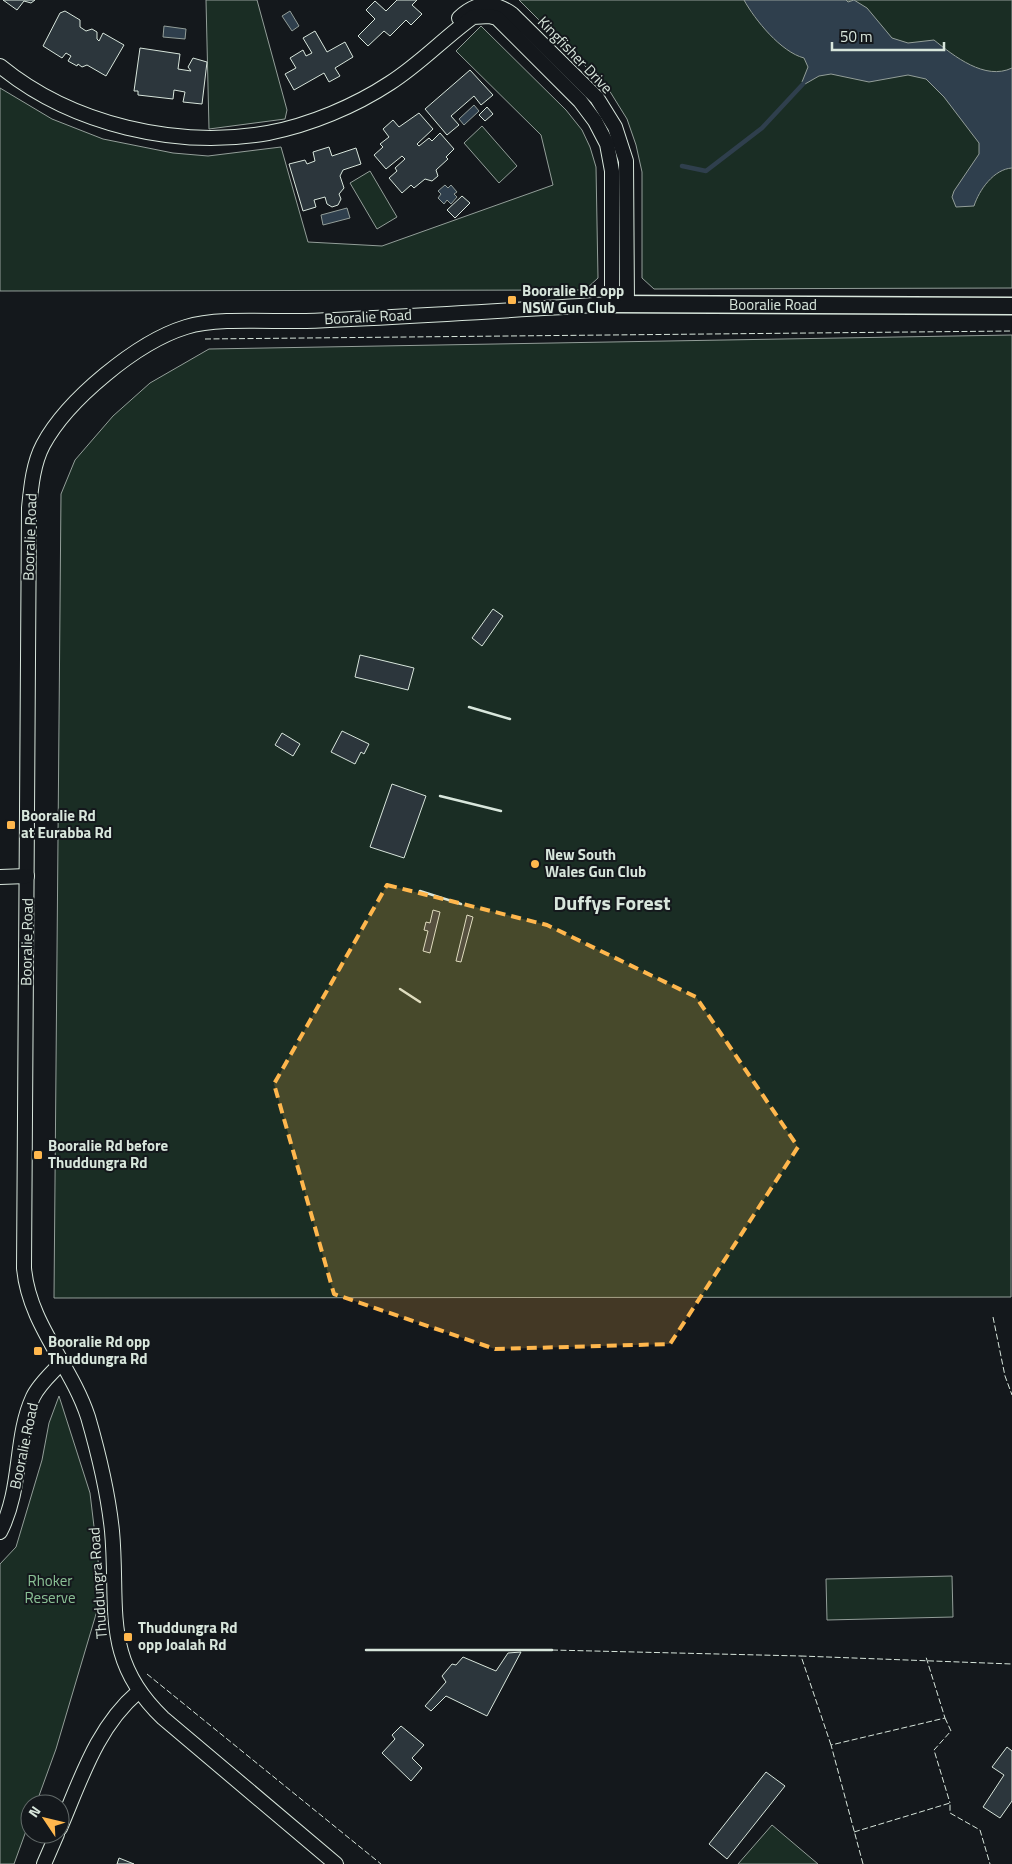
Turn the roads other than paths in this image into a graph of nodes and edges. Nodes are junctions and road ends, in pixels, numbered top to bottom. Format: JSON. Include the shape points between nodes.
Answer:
{"nodes":[{"id":1,"x":0,"y":66,"type":"edge"},
{"id":2,"x":620,"y":304,"type":"junction"},
{"id":3,"x":1012,"y":306,"type":"edge"},
{"id":4,"x":27,"y":876,"type":"junction"},
{"id":5,"x":0,"y":877,"type":"edge"},
{"id":6,"x":62,"y":1362,"type":"junction"},
{"id":7,"x":0,"y":1532,"type":"edge"},
{"id":8,"x":138,"y":1692,"type":"junction"},
{"id":9,"x":70,"y":1805,"type":"edge"},
{"id":10,"x":53,"y":1844,"type":"edge"},
{"id":11,"x":44,"y":1864,"type":"edge"},
{"id":12,"x":336,"y":1864,"type":"edge"}],
"edges":[{"from":1,"to":2,"type":"street","name":"Kingfisher Drive","via":[[44,96],[105,122],[172,136],[245,136],[270,133],[320,118],[354,103],[415,65],[480,10],[497,18],[580,101],[607,144],[612,171]]},
{"from":2,"to":3,"type":"street","name":"Booralie Road"},
{"from":2,"to":4,"type":"street","name":"Booralie Road","via":[[206,323],[158,338],[94,383],[52,430],[42,447],[33,478],[29,508]]},
{"from":4,"to":5,"type":"street"},
{"from":4,"to":6,"type":"street","name":"Booralie Road","via":[[24,1268],[33,1309]]},
{"from":6,"to":7,"type":"street","name":"Booralie Road","via":[[33,1397],[12,1502]]},
{"from":6,"to":8,"type":"street","name":"Thuddungra Road","via":[[85,1409],[102,1466],[112,1532],[116,1638]]},
{"from":8,"to":9,"type":"street","via":[[117,1712],[98,1740]]},
{"from":8,"to":12,"type":"street","name":"Thuddungra Road","via":[[207,1758]]},
{"from":10,"to":11,"type":"street"}]}
